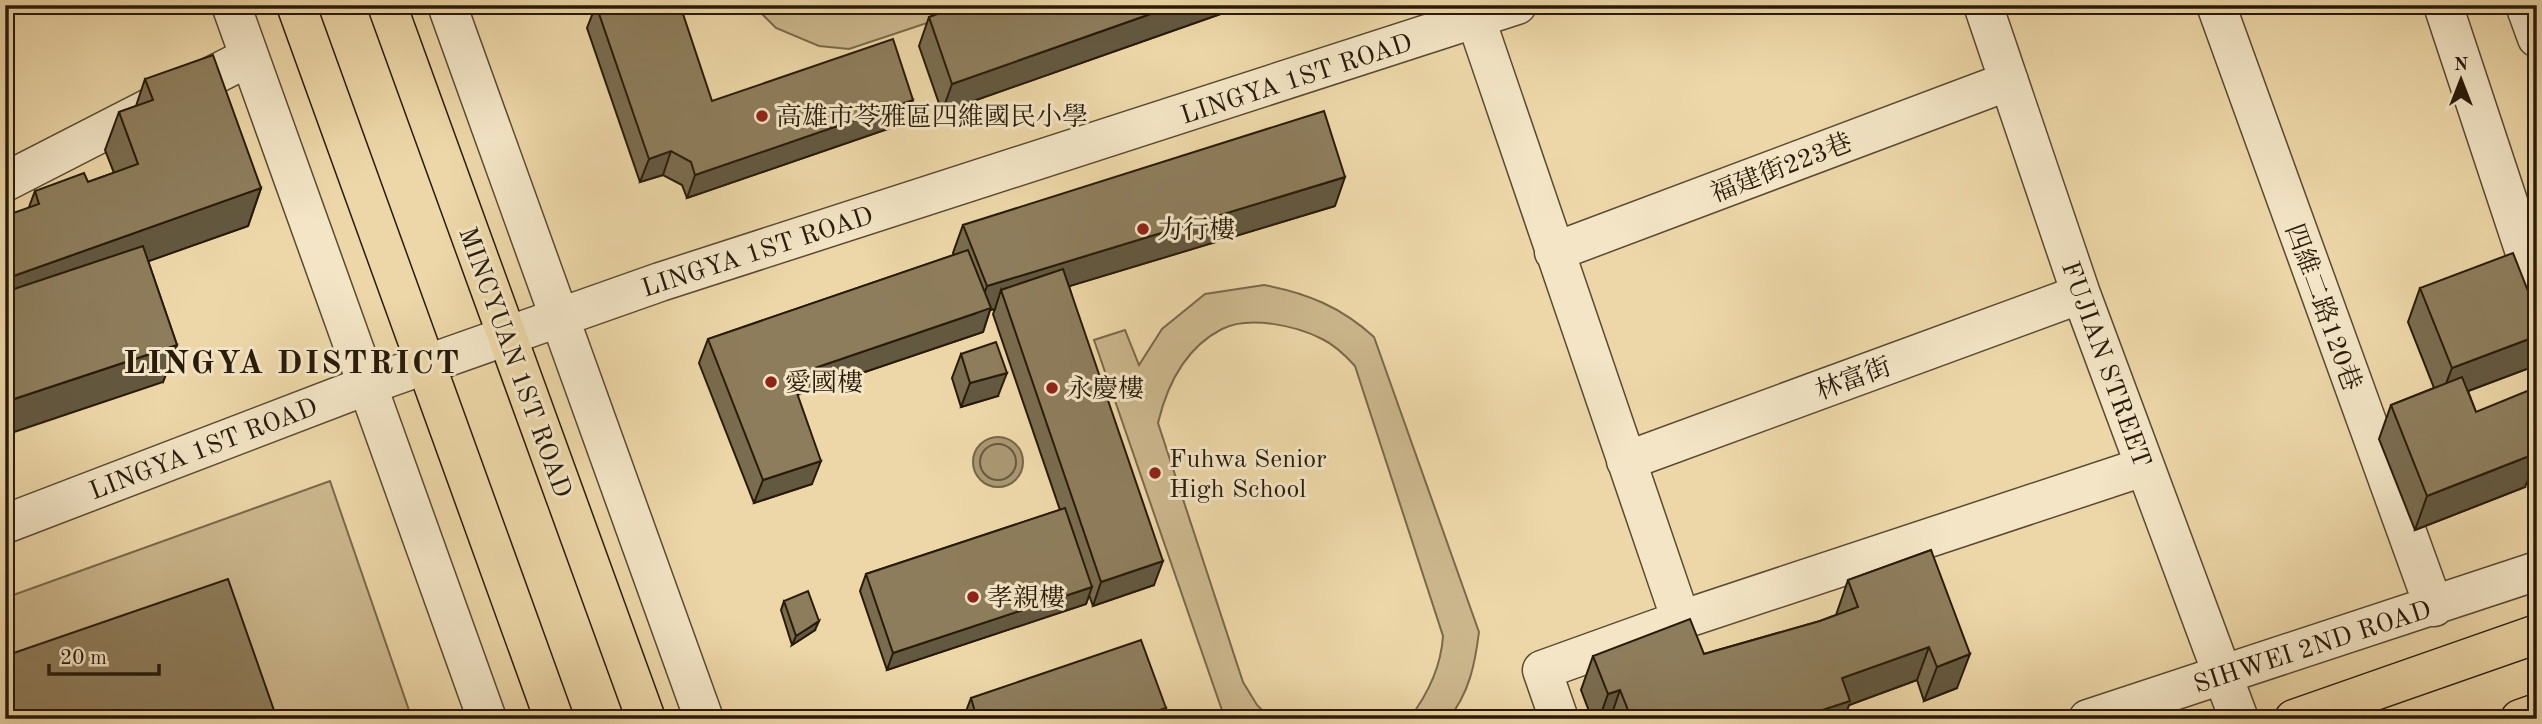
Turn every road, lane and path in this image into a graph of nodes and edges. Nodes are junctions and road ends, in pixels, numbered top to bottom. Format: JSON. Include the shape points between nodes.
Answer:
{"nodes":[{"id":1,"x":231,"y":5,"type":"edge"},
{"id":2,"x":296,"y":5,"type":"edge"},
{"id":3,"x":387,"y":5,"type":"edge"},
{"id":4,"x":447,"y":5,"type":"edge"},
{"id":5,"x":1517,"y":5,"type":"edge"},
{"id":6,"x":1983,"y":5,"type":"edge"},
{"id":7,"x":2216,"y":5,"type":"edge"},
{"id":8,"x":2525,"y":5,"type":"edge"},
{"id":9,"x":2449,"y":7,"type":"edge"},
{"id":10,"x":1474,"y":13,"type":"edge"},
{"id":11,"x":2537,"y":38,"type":"edge"},
{"id":12,"x":249,"y":57,"type":"junction"},
{"id":13,"x":2009,"y":81,"type":"junction"},
{"id":14,"x":5,"y":182,"type":"edge"},
{"id":15,"x":1554,"y":252,"type":"junction"},
{"id":16,"x":2537,"y":289,"type":"edge"},
{"id":17,"x":2081,"y":294,"type":"junction"},
{"id":18,"x":562,"y":317,"type":"junction"},
{"id":19,"x":509,"y":336,"type":"junction"},
{"id":20,"x":424,"y":366,"type":"junction"},
{"id":21,"x":368,"y":385,"type":"junction"},
{"id":22,"x":1626,"y":461,"type":"junction"},
{"id":23,"x":2143,"y":467,"type":"junction"},
{"id":24,"x":5,"y":524,"type":"edge"},
{"id":25,"x":2537,"y":571,"type":"edge"},
{"id":26,"x":2434,"y":607,"type":"junction"},
{"id":27,"x":1681,"y":620,"type":"junction"},
{"id":28,"x":2537,"y":634,"type":"edge"},
{"id":29,"x":2221,"y":676,"type":"junction"},
{"id":30,"x":2537,"y":713,"type":"edge"},
{"id":31,"x":487,"y":719,"type":"edge"},
{"id":32,"x":554,"y":719,"type":"edge"},
{"id":33,"x":646,"y":719,"type":"edge"},
{"id":34,"x":704,"y":719,"type":"edge"},
{"id":35,"x":1559,"y":719,"type":"edge"},
{"id":36,"x":2088,"y":719,"type":"edge"},
{"id":37,"x":2239,"y":719,"type":"edge"},
{"id":38,"x":2294,"y":719,"type":"edge"},
{"id":39,"x":2520,"y":719,"type":"edge"}],
"edges":[{"from":1,"to":12,"type":"street"},
{"from":2,"to":20,"type":"main road"},
{"from":3,"to":19,"type":"main road","name":"MINCYUAN 1ST ROAD"},
{"from":4,"to":18,"type":"street"},
{"from":5,"to":10,"type":"street","name":"LINGYA 1ST ROAD"},
{"from":6,"to":13,"type":"street","name":"FUJIAN STREET"},
{"from":7,"to":26,"type":"street","name":"四維二路120巷"},
{"from":8,"to":11,"type":"street"},
{"from":9,"to":16,"type":"street"},
{"from":10,"to":15,"type":"street"},
{"from":10,"to":18,"type":"street","name":"LINGYA 1ST ROAD"},
{"from":12,"to":14,"type":"street"},
{"from":12,"to":21,"type":"street"},
{"from":13,"to":15,"type":"street","name":"福建街223巷"},
{"from":13,"to":17,"type":"street","name":"FUJIAN STREET"},
{"from":15,"to":22,"type":"street"},
{"from":17,"to":22,"type":"street","name":"林富街"},
{"from":17,"to":23,"type":"street","name":"FUJIAN STREET"},
{"from":18,"to":19,"type":"street","name":"LINGYA 1ST ROAD"},
{"from":18,"to":34,"type":"street"},
{"from":19,"to":20,"type":"street","name":"LINGYA 1ST ROAD"},
{"from":19,"to":33,"type":"main road","name":"MINCYUAN 1ST ROAD"},
{"from":20,"to":21,"type":"street","name":"LINGYA 1ST ROAD"},
{"from":20,"to":32,"type":"main road"},
{"from":21,"to":24,"type":"street","name":"LINGYA 1ST ROAD"},
{"from":21,"to":31,"type":"street"},
{"from":22,"to":27,"type":"street"},
{"from":23,"to":27,"type":"street"},
{"from":23,"to":29,"type":"street","name":"FUJIAN STREET"},
{"from":25,"to":26,"type":"street","name":"SIHWEI 2ND ROAD"},
{"from":26,"to":29,"type":"street","name":"SIHWEI 2ND ROAD"},
{"from":27,"to":35,"type":"street","via":[[1542,670]]},
{"from":28,"to":38,"type":"main road"},
{"from":29,"to":36,"type":"street","name":"SIHWEI 2ND ROAD"},
{"from":29,"to":37,"type":"street","name":"FUJIAN STREET"},
{"from":30,"to":39,"type":"main road"}]}
